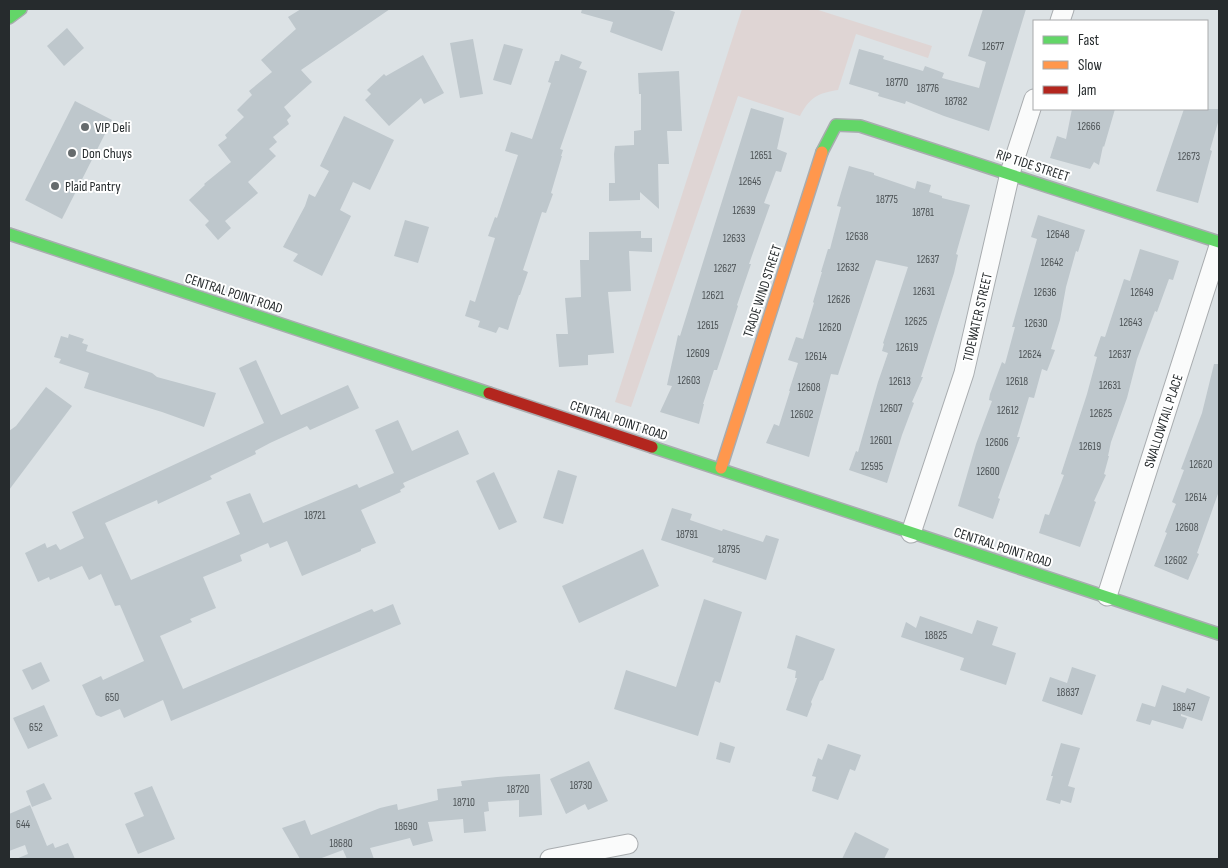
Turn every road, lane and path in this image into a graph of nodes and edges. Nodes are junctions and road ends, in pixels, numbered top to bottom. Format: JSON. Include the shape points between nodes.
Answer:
{"nodes":[{"id":1,"x":21,"y":9,"type":"edge"},
{"id":2,"x":9,"y":18,"type":"edge"},
{"id":3,"x":1033,"y":102,"type":"edge"},
{"id":4,"x":836,"y":125,"type":"joint"},
{"id":5,"x":1010,"y":173,"type":"junction"},
{"id":6,"x":9,"y":234,"type":"edge"},
{"id":7,"x":1219,"y":242,"type":"edge"},
{"id":8,"x":1219,"y":246,"type":"edge"},
{"id":9,"x":721,"y":468,"type":"junction"},
{"id":10,"x":911,"y":533,"type":"junction"},
{"id":11,"x":1107,"y":596,"type":"junction"},
{"id":12,"x":1219,"y":634,"type":"edge"},
{"id":13,"x":628,"y":844,"type":"dead end"},
{"id":14,"x":550,"y":859,"type":"edge"}],
"edges":[{"from":1,"to":2,"type":"street"},
{"from":3,"to":5,"type":"street","name":"TIDEWATER STREET"},
{"from":4,"to":5,"type":"street","name":"RIP TIDE STREET","via":[[860,126]]},
{"from":4,"to":9,"type":"street","name":"TRADE WIND STREET","via":[[822,151]]},
{"from":5,"to":7,"type":"street","name":"RIP TIDE STREET"},
{"from":5,"to":10,"type":"street","name":"TIDEWATER STREET","via":[[964,373]]},
{"from":6,"to":9,"type":"street","name":"CENTRAL POINT ROAD"},
{"from":8,"to":11,"type":"street","name":"SWALLOWTAIL PLACE"},
{"from":9,"to":10,"type":"street","name":"CENTRAL POINT ROAD"},
{"from":10,"to":11,"type":"street","name":"CENTRAL POINT ROAD"},
{"from":11,"to":12,"type":"street","name":"CENTRAL POINT ROAD"},
{"from":13,"to":14,"type":"street"}]}
